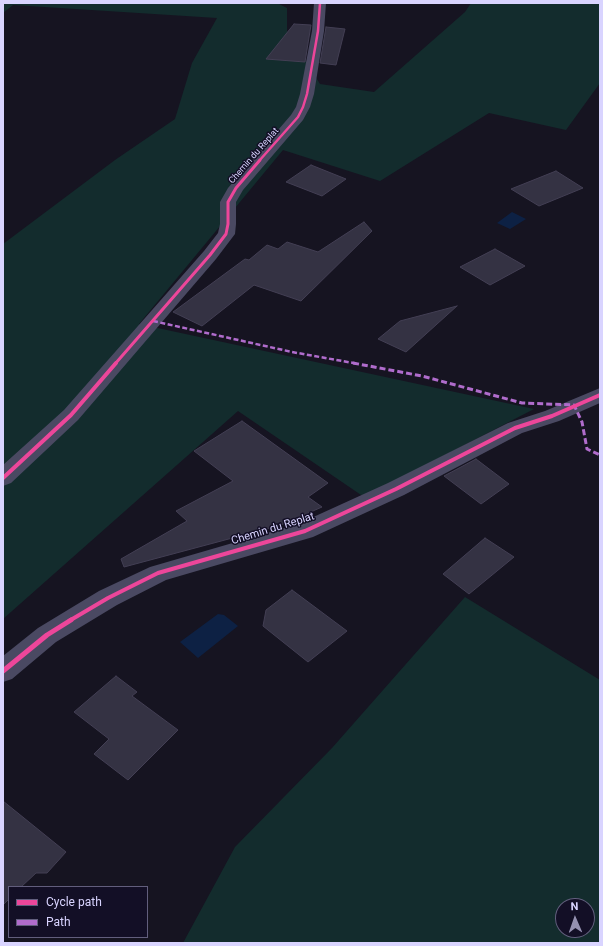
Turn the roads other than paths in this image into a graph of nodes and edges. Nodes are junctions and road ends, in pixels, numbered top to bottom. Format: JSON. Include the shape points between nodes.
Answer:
{"nodes":[{"id":1,"x":320,"y":3,"type":"edge"},
{"id":2,"x":600,"y":395,"type":"edge"},
{"id":3,"x":3,"y":478,"type":"edge"},
{"id":4,"x":3,"y":671,"type":"edge"}],
"edges":[{"from":1,"to":3,"type":"street","name":"Chemin du Replat","via":[[318,31],[303,107],[298,117],[236,188],[228,202],[226,234],[70,415]]},
{"from":2,"to":4,"type":"street","name":"Chemin du Replat","via":[[552,416],[515,428],[396,489],[305,531],[158,574],[108,598],[47,635]]}]}
